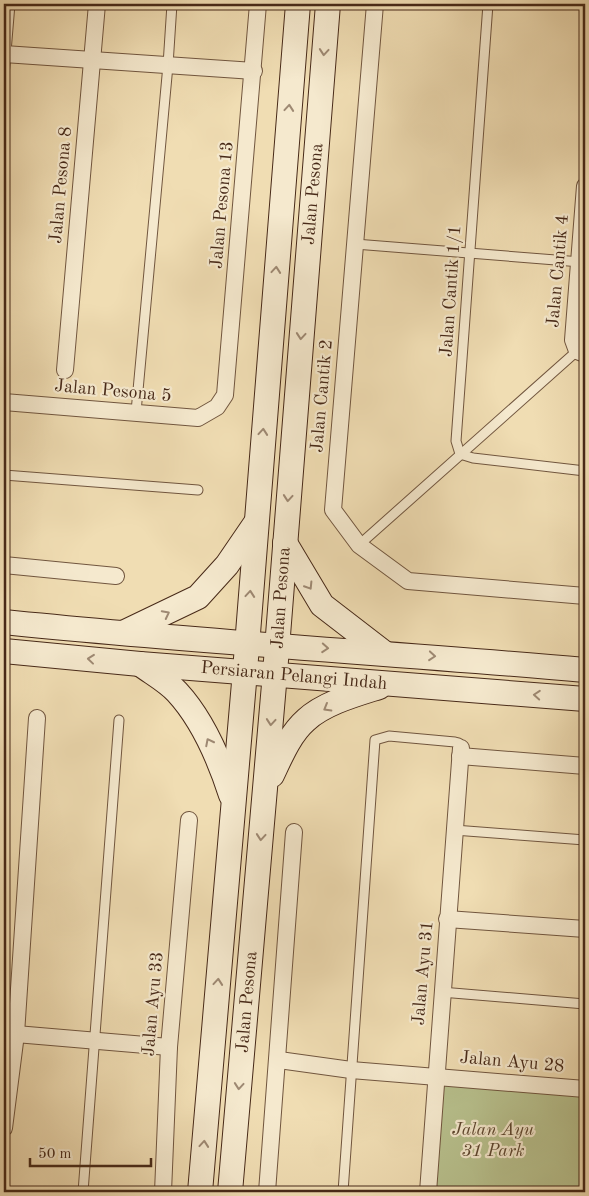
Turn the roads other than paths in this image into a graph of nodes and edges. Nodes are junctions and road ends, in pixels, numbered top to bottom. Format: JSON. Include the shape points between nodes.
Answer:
{"nodes":[{"id":1,"x":10,"y":4,"type":"edge"},
{"id":2,"x":96,"y":4,"type":"edge"},
{"id":3,"x":172,"y":4,"type":"edge"},
{"id":4,"x":258,"y":4,"type":"edge"},
{"id":5,"x":298,"y":4,"type":"edge"},
{"id":6,"x":328,"y":4,"type":"edge"},
{"id":7,"x":375,"y":4,"type":"edge"},
{"id":8,"x":488,"y":4,"type":"edge"},
{"id":9,"x":5,"y":54,"type":"edge"},
{"id":10,"x":92,"y":60,"type":"junction"},
{"id":11,"x":168,"y":65,"type":"junction"},
{"id":12,"x":254,"y":71,"type":"junction"},
{"id":13,"x":4,"y":76,"type":"edge"},
{"id":14,"x":585,"y":186,"type":"edge"},
{"id":15,"x":355,"y":244,"type":"junction"},
{"id":16,"x":470,"y":254,"type":"junction"},
{"id":17,"x":581,"y":262,"type":"junction"},
{"id":18,"x":581,"y":352,"type":"edge"},
{"id":19,"x":65,"y":370,"type":"dead end"},
{"id":20,"x":4,"y":402,"type":"edge"},
{"id":21,"x":216,"y":407,"type":"joint"},
{"id":22,"x":136,"y":412,"type":"junction"},
{"id":23,"x":460,"y":454,"type":"junction"},
{"id":24,"x":585,"y":471,"type":"edge"},
{"id":25,"x":4,"y":475,"type":"edge"},
{"id":26,"x":198,"y":490,"type":"dead end"},
{"id":27,"x":256,"y":523,"type":"junction"},
{"id":28,"x":285,"y":543,"type":"junction"},
{"id":29,"x":359,"y":545,"type":"junction"},
{"id":30,"x":4,"y":565,"type":"edge"},
{"id":31,"x":116,"y":576,"type":"dead end"},
{"id":32,"x":585,"y":596,"type":"edge"},
{"id":33,"x":4,"y":622,"type":"edge"},
{"id":34,"x":121,"y":634,"type":"junction"},
{"id":35,"x":246,"y":642,"type":"junction"},
{"id":36,"x":277,"y":644,"type":"junction"},
{"id":37,"x":4,"y":651,"type":"edge"},
{"id":38,"x":383,"y":652,"type":"junction"},
{"id":39,"x":140,"y":664,"type":"junction"},
{"id":40,"x":585,"y":670,"type":"edge"},
{"id":41,"x":245,"y":671,"type":"junction"},
{"id":42,"x":276,"y":673,"type":"junction"},
{"id":43,"x":388,"y":684,"type":"junction"},
{"id":44,"x":585,"y":699,"type":"edge"},
{"id":45,"x":38,"y":718,"type":"dead end"},
{"id":46,"x":119,"y":720,"type":"dead end"},
{"id":47,"x":460,"y":752,"type":"junction"},
{"id":48,"x":585,"y":766,"type":"edge"},
{"id":49,"x":265,"y":788,"type":"junction"},
{"id":50,"x":234,"y":804,"type":"junction"},
{"id":51,"x":189,"y":820,"type":"dead end"},
{"id":52,"x":454,"y":830,"type":"junction"},
{"id":53,"x":294,"y":832,"type":"dead end"},
{"id":54,"x":585,"y":840,"type":"edge"},
{"id":55,"x":447,"y":919,"type":"junction"},
{"id":56,"x":585,"y":929,"type":"edge"},
{"id":57,"x":441,"y":992,"type":"junction"},
{"id":58,"x":585,"y":1004,"type":"edge"},
{"id":59,"x":10,"y":1034,"type":"edge"},
{"id":60,"x":94,"y":1040,"type":"junction"},
{"id":61,"x":169,"y":1047,"type":"junction"},
{"id":62,"x":278,"y":1060,"type":"junction"},
{"id":63,"x":351,"y":1070,"type":"junction"},
{"id":64,"x":435,"y":1076,"type":"junction"},
{"id":65,"x":585,"y":1089,"type":"edge"},
{"id":66,"x":4,"y":1128,"type":"edge"},
{"id":67,"x":83,"y":1192,"type":"edge"},
{"id":68,"x":163,"y":1192,"type":"edge"},
{"id":69,"x":200,"y":1192,"type":"edge"},
{"id":70,"x":230,"y":1192,"type":"edge"},
{"id":71,"x":267,"y":1192,"type":"edge"},
{"id":72,"x":343,"y":1192,"type":"edge"},
{"id":73,"x":428,"y":1192,"type":"edge"}],
"edges":[{"from":1,"to":9,"type":"lane"},
{"from":2,"to":10,"type":"street","name":"Jalan Pesona 8"},
{"from":3,"to":11,"type":"lane"},
{"from":4,"to":12,"type":"street","name":"Jalan Pesona 13"},
{"from":27,"to":5,"type":"street","name":"Jalan Pesona","one_way":true},
{"from":6,"to":28,"type":"street","name":"Jalan Pesona","one_way":true},
{"from":7,"to":15,"type":"street","name":"Jalan Cantik 2"},
{"from":8,"to":16,"type":"lane","name":"Jalan Cantik 1/1"},
{"from":9,"to":10,"type":"street"},
{"from":9,"to":13,"type":"lane"},
{"from":10,"to":11,"type":"street"},
{"from":10,"to":19,"type":"street","name":"Jalan Pesona 8"},
{"from":11,"to":12,"type":"street"},
{"from":11,"to":22,"type":"lane"},
{"from":12,"to":21,"type":"street","name":"Jalan Pesona 13","via":[[225,395]]},
{"from":14,"to":17,"type":"street","name":"Jalan Cantik 4"},
{"from":15,"to":16,"type":"lane"},
{"from":15,"to":29,"type":"street","name":"Jalan Cantik 2","via":[[333,510]]},
{"from":16,"to":17,"type":"lane"},
{"from":16,"to":23,"type":"lane","name":"Jalan Cantik 1/1","via":[[456,441]]},
{"from":17,"to":18,"type":"street","name":"Jalan Cantik 4","via":[[573,340]]},
{"from":18,"to":23,"type":"lane"},
{"from":20,"to":22,"type":"street","name":"Jalan Pesona 5"},
{"from":21,"to":22,"type":"street","name":"Jalan Pesona 5","via":[[198,418]]},
{"from":23,"to":24,"type":"lane"},
{"from":23,"to":29,"type":"lane"},
{"from":25,"to":26,"type":"lane"},
{"from":34,"to":27,"type":"street","one_way":true,"via":[[198,597],[227,566]]},
{"from":35,"to":27,"type":"street","name":"Jalan Pesona","one_way":true},
{"from":28,"to":36,"type":"street","name":"Jalan Pesona"},
{"from":28,"to":38,"type":"street","one_way":true,"via":[[322,605]]},
{"from":29,"to":32,"type":"street","name":"Jalan Cantik 2","via":[[408,581]]},
{"from":30,"to":31,"type":"street"},
{"from":33,"to":34,"type":"street","name":"Persiaran Pelangi Indah"},
{"from":34,"to":35,"type":"street","name":"Persiaran Pelangi Indah"},
{"from":35,"to":36,"type":"street","name":"Persiaran Pelangi Indah"},
{"from":35,"to":41,"type":"street","name":"Jalan Pesona"},
{"from":36,"to":38,"type":"street","name":"Persiaran Pelangi Indah","one_way":true},
{"from":36,"to":42,"type":"street","name":"Jalan Pesona"},
{"from":39,"to":37,"type":"street","name":"Persiaran Pelangi Indah","one_way":true},
{"from":38,"to":40,"type":"street","name":"Persiaran Pelangi Indah","one_way":true},
{"from":39,"to":41,"type":"street","name":"Persiaran Pelangi Indah"},
{"from":50,"to":39,"type":"street","one_way":true,"via":[[222,766],[204,731],[177,692]]},
{"from":41,"to":42,"type":"street","name":"Persiaran Pelangi Indah"},
{"from":41,"to":50,"type":"street","name":"Jalan Pesona"},
{"from":42,"to":43,"type":"street","name":"Persiaran Pelangi Indah"},
{"from":42,"to":49,"type":"street","name":"Jalan Pesona","one_way":true},
{"from":44,"to":43,"type":"street","name":"Persiaran Pelangi Indah","one_way":true},
{"from":43,"to":49,"type":"street","one_way":true,"via":[[342,699],[306,719],[287,745]]},
{"from":45,"to":59,"type":"street"},
{"from":46,"to":60,"type":"lane"},
{"from":47,"to":48,"type":"street"},
{"from":47,"to":52,"type":"street","name":"Jalan Ayu 31"},
{"from":47,"to":63,"type":"lane","via":[[460,743],[455,742],[389,736],[375,740]]},
{"from":49,"to":70,"type":"street","name":"Jalan Pesona","one_way":true},
{"from":69,"to":50,"type":"street","name":"Jalan Pesona","one_way":true},
{"from":51,"to":61,"type":"street","name":"Jalan Ayu 33"},
{"from":52,"to":54,"type":"lane"},
{"from":52,"to":55,"type":"street","name":"Jalan Ayu 31"},
{"from":53,"to":62,"type":"street"},
{"from":55,"to":56,"type":"street"},
{"from":55,"to":57,"type":"street","name":"Jalan Ayu 31"},
{"from":57,"to":58,"type":"lane"},
{"from":57,"to":64,"type":"street","name":"Jalan Ayu 31"},
{"from":59,"to":60,"type":"street"},
{"from":59,"to":66,"type":"street"},
{"from":60,"to":61,"type":"street"},
{"from":60,"to":67,"type":"lane"},
{"from":61,"to":68,"type":"street","name":"Jalan Ayu 33"},
{"from":62,"to":63,"type":"street","name":"Jalan Ayu 28"},
{"from":62,"to":71,"type":"street"},
{"from":63,"to":64,"type":"street","name":"Jalan Ayu 28"},
{"from":63,"to":72,"type":"lane"},
{"from":64,"to":65,"type":"street","name":"Jalan Ayu 28"},
{"from":64,"to":73,"type":"street","name":"Jalan Ayu 31"}]}
